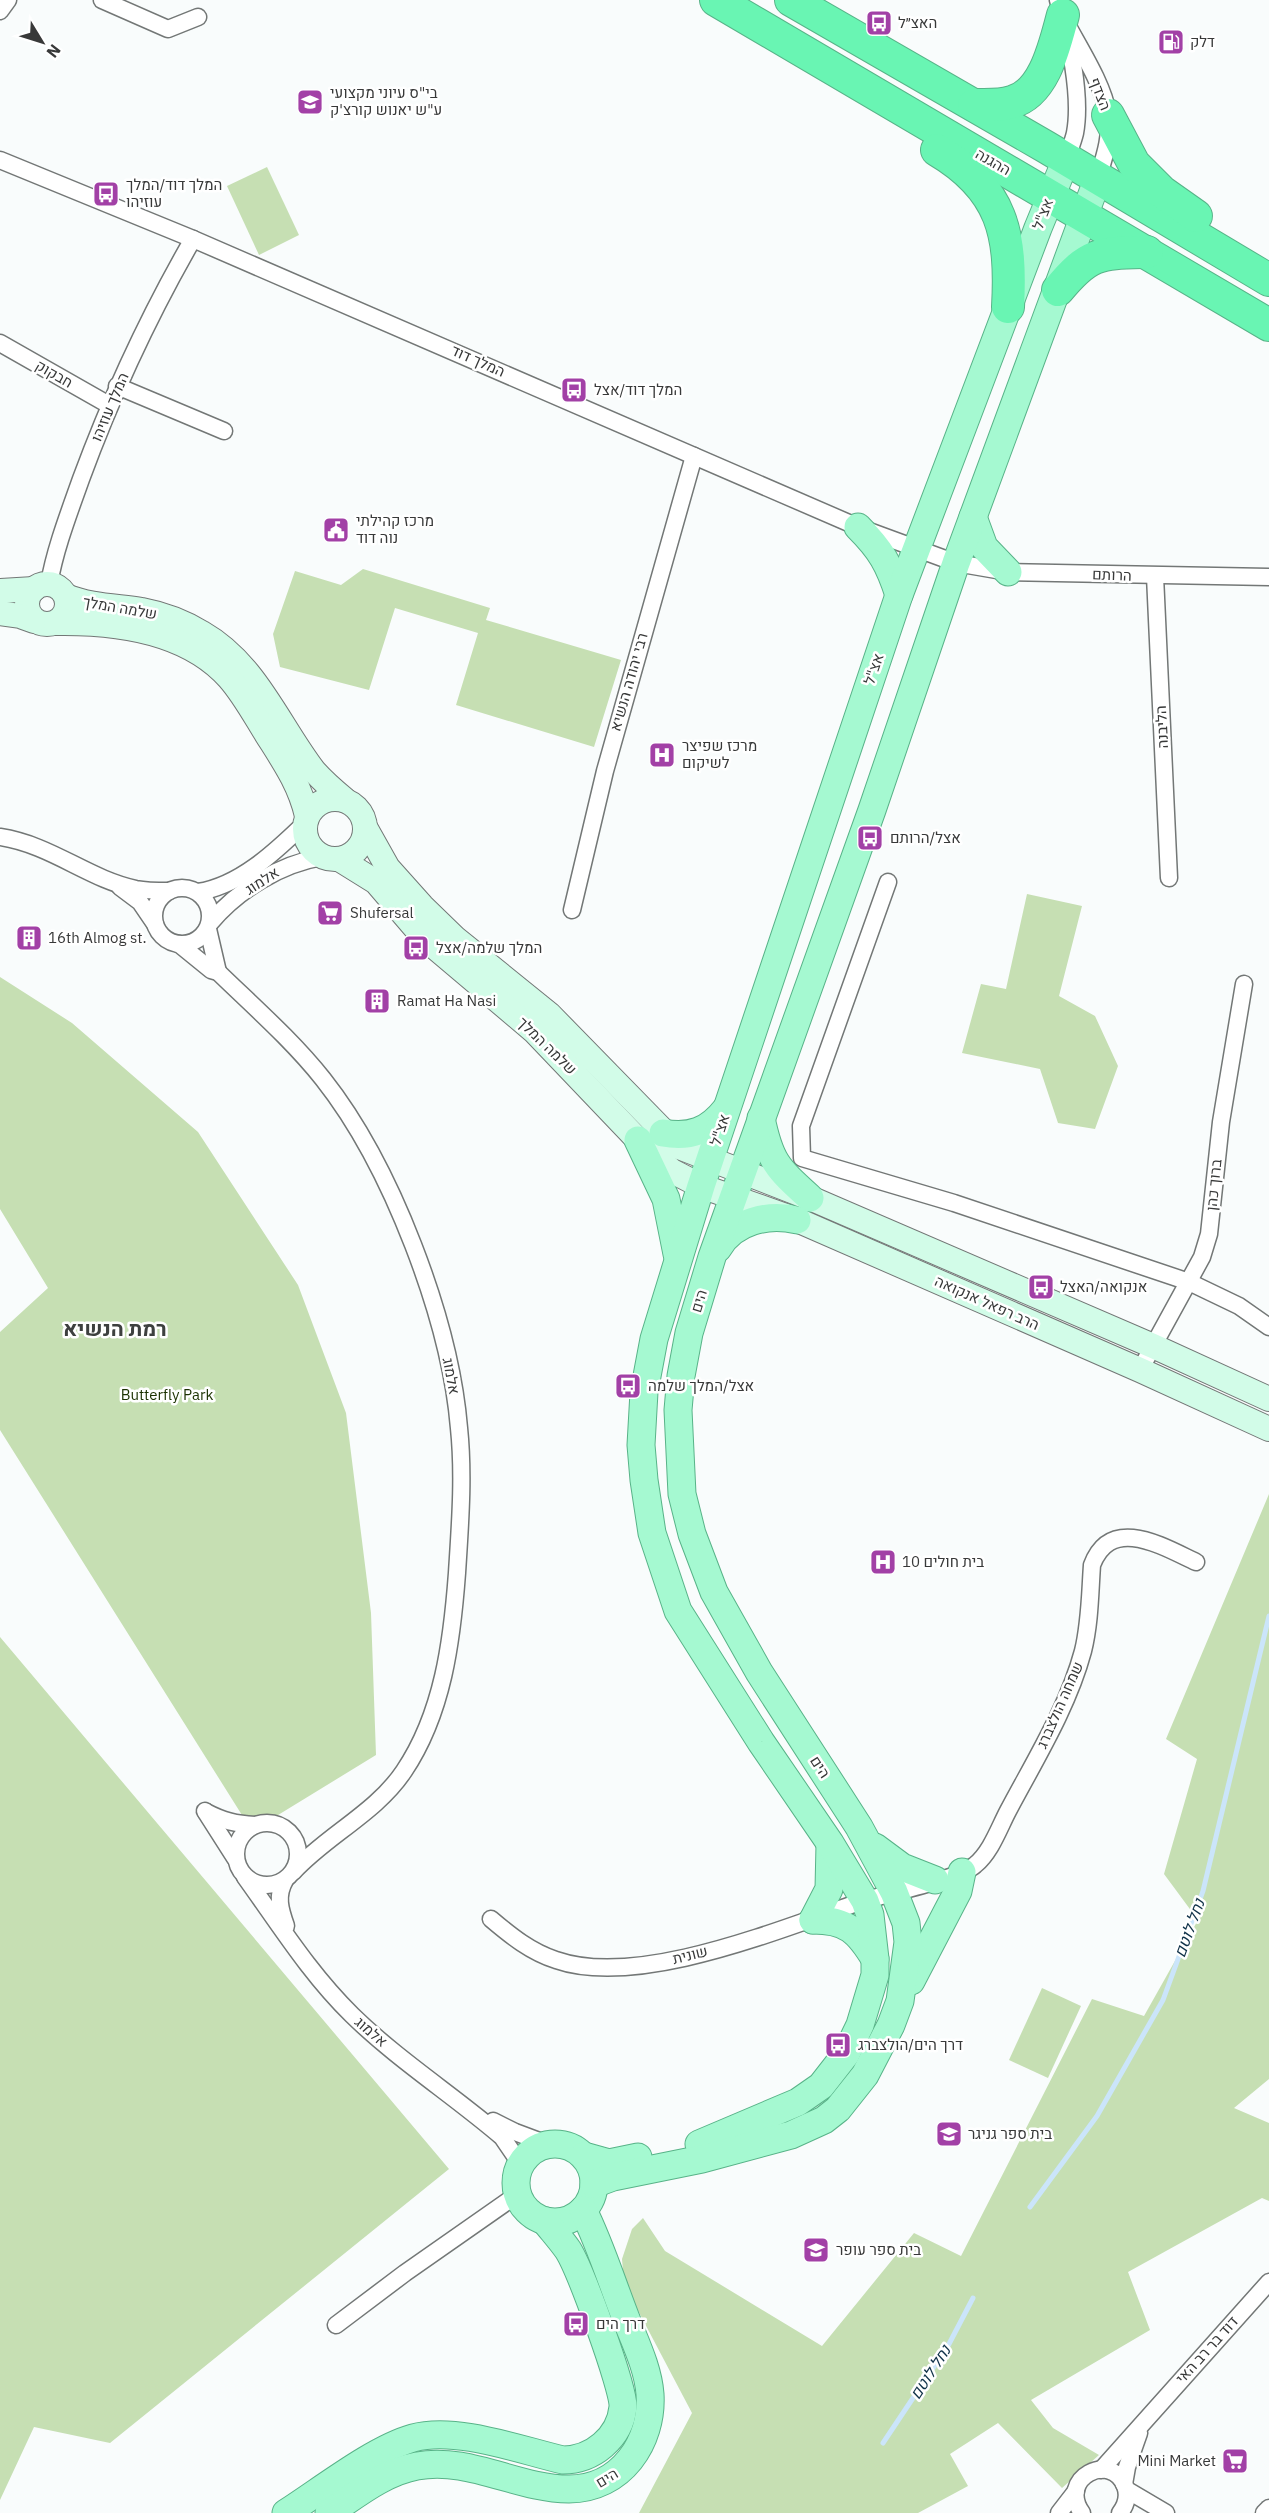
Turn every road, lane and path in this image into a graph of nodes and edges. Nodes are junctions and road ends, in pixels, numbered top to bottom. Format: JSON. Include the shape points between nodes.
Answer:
{"nodes":[{"id":1,"x":8,"y":0,"type":"edge"},
{"id":2,"x":102,"y":0,"type":"edge"},
{"id":3,"x":716,"y":0,"type":"edge"},
{"id":4,"x":791,"y":0,"type":"edge"},
{"id":5,"x":1060,"y":7,"type":"edge"},
{"id":6,"x":0,"y":11,"type":"edge"},
{"id":7,"x":198,"y":17,"type":"dead end"},
{"id":8,"x":788,"y":43,"type":"junction"},
{"id":9,"x":974,"y":105,"type":"junction"},
{"id":10,"x":1108,"y":115,"type":"junction"},
{"id":11,"x":0,"y":160,"type":"edge"},
{"id":12,"x":1066,"y":160,"type":"junction"},
{"id":13,"x":1098,"y":178,"type":"junction"},
{"id":14,"x":1050,"y":196,"type":"junction"},
{"id":15,"x":1084,"y":216,"type":"junction"},
{"id":16,"x":193,"y":238,"type":"junction"},
{"id":17,"x":1147,"y":252,"type":"junction"},
{"id":18,"x":1269,"y":274,"type":"edge"},
{"id":19,"x":1269,"y":280,"type":"edge"},
{"id":20,"x":1058,"y":290,"type":"junction"},
{"id":21,"x":1008,"y":308,"type":"junction"},
{"id":22,"x":1269,"y":325,"type":"edge"},
{"id":23,"x":0,"y":343,"type":"edge"},
{"id":24,"x":117,"y":386,"type":"junction"},
{"id":25,"x":108,"y":405,"type":"junction"},
{"id":26,"x":224,"y":431,"type":"dead end"},
{"id":27,"x":693,"y":456,"type":"junction"},
{"id":28,"x":973,"y":517,"type":"junction"},
{"id":29,"x":858,"y":527,"type":"junction"},
{"id":30,"x":916,"y":549,"type":"junction"},
{"id":31,"x":956,"y":563,"type":"junction"},
{"id":32,"x":1008,"y":572,"type":"junction"},
{"id":33,"x":1155,"y":576,"type":"junction"},
{"id":34,"x":1269,"y":577,"type":"edge"},
{"id":35,"x":50,"y":590,"type":"junction"},
{"id":36,"x":0,"y":591,"type":"edge"},
{"id":37,"x":899,"y":595,"type":"junction"},
{"id":38,"x":0,"y":613,"type":"edge"},
{"id":39,"x":45,"y":622,"type":"junction"},
{"id":40,"x":344,"y":799,"type":"junction"},
{"id":41,"x":306,"y":820,"type":"junction"},
{"id":42,"x":365,"y":827,"type":"junction"},
{"id":43,"x":0,"y":837,"type":"edge"},
{"id":44,"x":331,"y":858,"type":"junction"},
{"id":45,"x":1169,"y":878,"type":"dead end"},
{"id":46,"x":888,"y":882,"type":"dead end"},
{"id":47,"x":115,"y":883,"type":"junction"},
{"id":48,"x":169,"y":891,"type":"junction"},
{"id":49,"x":198,"y":892,"type":"junction"},
{"id":50,"x":572,"y":910,"type":"dead end"},
{"id":51,"x":155,"y":924,"type":"junction"},
{"id":52,"x":209,"y":926,"type":"junction"},
{"id":53,"x":179,"y":944,"type":"junction"},
{"id":54,"x":218,"y":972,"type":"junction"},
{"id":55,"x":1244,"y":984,"type":"dead end"},
{"id":56,"x":727,"y":1108,"type":"junction"},
{"id":57,"x":761,"y":1118,"type":"junction"},
{"id":58,"x":663,"y":1133,"type":"junction"},
{"id":59,"x":638,"y":1140,"type":"junction"},
{"id":60,"x":743,"y":1172,"type":"junction"},
{"id":61,"x":705,"y":1173,"type":"junction"},
{"id":62,"x":734,"y":1197,"type":"junction"},
{"id":63,"x":804,"y":1209,"type":"junction"},
{"id":64,"x":712,"y":1257,"type":"junction"},
{"id":65,"x":678,"y":1258,"type":"junction"},
{"id":66,"x":1189,"y":1282,"type":"junction"},
{"id":67,"x":1269,"y":1327,"type":"edge"},
{"id":68,"x":1153,"y":1346,"type":"junction"},
{"id":69,"x":1140,"y":1370,"type":"junction"},
{"id":70,"x":1269,"y":1399,"type":"edge"},
{"id":71,"x":1269,"y":1429,"type":"edge"},
{"id":72,"x":1196,"y":1562,"type":"dead end"},
{"id":73,"x":353,"y":1821,"type":"junction"},
{"id":74,"x":255,"y":1825,"type":"junction"},
{"id":75,"x":859,"y":1827,"type":"junction"},
{"id":76,"x":291,"y":1833,"type":"junction"},
{"id":77,"x":830,"y":1842,"type":"junction"},
{"id":78,"x":235,"y":1858,"type":"junction"},
{"id":79,"x":962,"y":1872,"type":"junction"},
{"id":80,"x":289,"y":1876,"type":"junction"},
{"id":81,"x":245,"y":1877,"type":"junction"},
{"id":82,"x":935,"y":1880,"type":"junction"},
{"id":83,"x":894,"y":1892,"type":"junction"},
{"id":84,"x":865,"y":1901,"type":"junction"},
{"id":85,"x":491,"y":1919,"type":"dead end"},
{"id":86,"x":813,"y":1920,"type":"junction"},
{"id":87,"x":290,"y":1941,"type":"junction"},
{"id":88,"x":875,"y":1959,"type":"junction"},
{"id":89,"x":900,"y":2001,"type":"junction"},
{"id":90,"x":466,"y":2107,"type":"junction"},
{"id":91,"x":547,"y":2144,"type":"junction"},
{"id":92,"x":584,"y":2156,"type":"junction"},
{"id":93,"x":519,"y":2168,"type":"junction"},
{"id":94,"x":594,"y":2184,"type":"junction"},
{"id":95,"x":518,"y":2194,"type":"junction"},
{"id":96,"x":583,"y":2210,"type":"junction"},
{"id":97,"x":545,"y":2221,"type":"junction"},
{"id":98,"x":1269,"y":2282,"type":"edge"},
{"id":99,"x":336,"y":2325,"type":"dead end"},
{"id":100,"x":1146,"y":2419,"type":"junction"},
{"id":101,"x":1101,"y":2470,"type":"junction"},
{"id":102,"x":1125,"y":2487,"type":"junction"},
{"id":103,"x":1076,"y":2491,"type":"junction"},
{"id":104,"x":1269,"y":2508,"type":"edge"},
{"id":105,"x":286,"y":2513,"type":"edge"},
{"id":106,"x":329,"y":2513,"type":"edge"},
{"id":107,"x":1059,"y":2513,"type":"edge"},
{"id":108,"x":1082,"y":2513,"type":"edge"},
{"id":109,"x":1120,"y":2513,"type":"edge"},
{"id":110,"x":1166,"y":2513,"type":"edge"},
{"id":111,"x":1264,"y":2513,"type":"edge"}],
"edges":[{"from":1,"to":6,"type":"street"},
{"from":2,"to":7,"type":"street","via":[[168,29]]},
{"from":3,"to":8,"type":"highway","name":"ההגנה"},
{"from":4,"to":9,"type":"highway"},
{"from":5,"to":9,"type":"highway","via":[[1051,56],[1032,89],[1010,103]]},
{"from":5,"to":10,"type":"street","name":"הצדף"},
{"from":5,"to":12,"type":"street","name":"הצדף","via":[[1073,72],[1077,121]]},
{"from":8,"to":14,"type":"highway","name":"ההגנה"},
{"from":8,"to":21,"type":"highway","via":[[980,182],[995,205],[1005,237],[1010,282]]},
{"from":9,"to":12,"type":"highway"},
{"from":10,"to":13,"type":"street","name":"הצדף","via":[[1107,146]]},
{"from":10,"to":18,"type":"highway","via":[[1134,164],[1146,177],[1249,254]]},
{"from":11,"to":16,"type":"street","name":"המלך דוד"},
{"from":12,"to":13,"type":"highway"},
{"from":12,"to":14,"type":"main road","name":"אצ\"ל"},
{"from":13,"to":15,"type":"main road"},
{"from":13,"to":19,"type":"highway"},
{"from":14,"to":15,"type":"highway","name":"ההגנה"},
{"from":14,"to":21,"type":"main road","name":"אצ\"ל"},
{"from":15,"to":17,"type":"highway","name":"ההגנה"},
{"from":15,"to":20,"type":"main road"},
{"from":16,"to":24,"type":"street","name":"המלך עוזיהו"},
{"from":16,"to":27,"type":"street","name":"המלך דוד"},
{"from":17,"to":20,"type":"highway","via":[[1092,258],[1074,270]]},
{"from":17,"to":22,"type":"highway","name":"ההגנה"},
{"from":20,"to":28,"type":"main road"},
{"from":21,"to":30,"type":"main road","name":"אצ\"ל"},
{"from":23,"to":25,"type":"street","name":"חבקוק"},
{"from":24,"to":25,"type":"street","name":"המלך עוזיהו"},
{"from":24,"to":26,"type":"street"},
{"from":25,"to":35,"type":"street","name":"המלך עוזיהו","via":[[74,498]]},
{"from":27,"to":29,"type":"street","name":"המלך דוד"},
{"from":27,"to":50,"type":"street","name":"רבי יהודה הנשיא","via":[[604,771]]},
{"from":28,"to":31,"type":"main road"},
{"from":28,"to":32,"type":"main road","via":[[984,547]]},
{"from":29,"to":30,"type":"street","name":"המלך דוד"},
{"from":29,"to":37,"type":"main road","via":[[888,561]]},
{"from":30,"to":31,"type":"street","name":"המלך דוד"},
{"from":30,"to":37,"type":"main road","name":"אצ\"ל"},
{"from":31,"to":32,"type":"street","name":"הרותם"},
{"from":31,"to":57,"type":"main road"},
{"from":32,"to":33,"type":"street","name":"הרותם"},
{"from":33,"to":34,"type":"street","name":"הרותם"},
{"from":33,"to":45,"type":"street","name":"הליבנה"},
{"from":35,"to":36,"type":"street","name":"שלמה המלך"},
{"from":35,"to":39,"type":"street","via":[[66,611]]},
{"from":35,"to":39,"type":"street","via":[[27,600],[27,606]]},
{"from":35,"to":40,"type":"street","name":"שלמה המלך","via":[[84,603],[164,616],[217,643],[248,674],[313,770]]},
{"from":37,"to":56,"type":"main road","name":"אצ\"ל"},
{"from":38,"to":39,"type":"street","name":"שלמה המלך"},
{"from":39,"to":41,"type":"street","name":"שלמה המלך","via":[[115,627],[166,637],[217,666],[240,692],[297,782]]},
{"from":40,"to":41,"type":"street","via":[[323,801],[313,807]]},
{"from":40,"to":42,"type":"street","via":[[359,810]]},
{"from":41,"to":44,"type":"street","via":[[308,844]]},
{"from":41,"to":49,"type":"street","name":"אלמוג","via":[[272,852],[229,883]]},
{"from":42,"to":44,"type":"street","via":[[354,852]]},
{"from":42,"to":58,"type":"street","name":"שלמה המלך","via":[[388,868],[427,912],[556,1021]]},
{"from":43,"to":47,"type":"street","via":[[33,844]]},
{"from":44,"to":52,"type":"street","name":"אלמוג","via":[[284,867],[235,898]]},
{"from":44,"to":59,"type":"street","name":"שלמה המלך","via":[[376,882],[424,938],[534,1031]]},
{"from":46,"to":66,"type":"street","via":[[801,1126],[802,1158],[954,1203]]},
{"from":47,"to":48,"type":"street","via":[[135,889]]},
{"from":47,"to":51,"type":"street","via":[[140,902]]},
{"from":48,"to":49,"type":"street","via":[[185,888]]},
{"from":48,"to":51,"type":"street","via":[[156,905]]},
{"from":49,"to":52,"type":"street","via":[[209,905]]},
{"from":51,"to":53,"type":"street","via":[[166,940]]},
{"from":52,"to":53,"type":"street","via":[[193,942]]},
{"from":52,"to":54,"type":"street"},
{"from":53,"to":54,"type":"street","name":"אלמוג","via":[[210,970]]},
{"from":54,"to":73,"type":"street","name":"אלמוג","via":[[322,1078],[349,1116],[420,1265],[450,1368],[461,1476],[455,1601],[440,1692],[418,1748],[392,1787]]},
{"from":55,"to":66,"type":"street","name":"ברוך כהן","via":[[1221,1122],[1209,1234]]},
{"from":56,"to":58,"type":"main road","via":[[696,1134]]},
{"from":56,"to":61,"type":"main road","name":"אצ\"ל"},
{"from":57,"to":60,"type":"main road"},
{"from":57,"to":63,"type":"main road","via":[[771,1158],[787,1177]]},
{"from":58,"to":61,"type":"street","name":"שלמה המלך","via":[[688,1152]]},
{"from":59,"to":61,"type":"street","name":"שלמה המלך","via":[[672,1171]]},
{"from":59,"to":65,"type":"main road","via":[[666,1200]]},
{"from":60,"to":61,"type":"street","name":"הרב רפאל אנקואה"},
{"from":60,"to":62,"type":"main road","name":"הים"},
{"from":60,"to":63,"type":"street","name":"הרב רפאל אנקואה"},
{"from":61,"to":62,"type":"street","name":"הרב רפאל אנקואה"},
{"from":61,"to":65,"type":"main road"},
{"from":62,"to":63,"type":"street","name":"הרב רפאל אנקואה"},
{"from":62,"to":64,"type":"main road","name":"הים"},
{"from":63,"to":64,"type":"main road","via":[[747,1223],[723,1240]]},
{"from":63,"to":68,"type":"street","name":"הרב רפאל אנקואה"},
{"from":63,"to":69,"type":"street","name":"הרב רפאל אנקואה"},
{"from":64,"to":75,"type":"main road","name":"הים","via":[[689,1333],[678,1410],[682,1494],[692,1534],[714,1592],[759,1672]]},
{"from":65,"to":77,"type":"main road","via":[[654,1339],[644,1392],[641,1445],[652,1533],[678,1611]]},
{"from":66,"to":67,"type":"street","via":[[1239,1306]]},
{"from":66,"to":68,"type":"street","name":"ברוך כהן"},
{"from":68,"to":69,"type":"street","name":"ברוך כהן"},
{"from":68,"to":70,"type":"street","name":"הרב רפאל אנקואה"},
{"from":69,"to":71,"type":"street","name":"הרב רפאל אנקואה"},
{"from":72,"to":79,"type":"street","name":"שמחה הולצברג","via":[[1158,1544],[1122,1536],[1095,1557],[1087,1629],[1077,1670],[988,1850],[975,1865]]},
{"from":73,"to":76,"type":"street","name":"אלמוג","via":[[310,1838]]},
{"from":73,"to":80,"type":"street","name":"אלמוג"},
{"from":74,"to":76,"type":"street","via":[[274,1824]]},
{"from":74,"to":78,"type":"street","via":[[240,1837]]},
{"from":74,"to":78,"type":"street","via":[[222,1821],[205,1811]]},
{"from":75,"to":82,"type":"main road","via":[[888,1859]]},
{"from":75,"to":83,"type":"main road","name":"הים"},
{"from":76,"to":80,"type":"street","via":[[298,1851]]},
{"from":77,"to":84,"type":"main road"},
{"from":77,"to":86,"type":"main road","via":[[829,1889]]},
{"from":78,"to":81,"type":"street"},
{"from":79,"to":82,"type":"street","name":"שמחה הולצברג"},
{"from":79,"to":89,"type":"main road","via":[[958,1891]]},
{"from":80,"to":81,"type":"street","via":[[265,1886]]},
{"from":80,"to":87,"type":"street","name":"אלמוג","via":[[279,1897]]},
{"from":81,"to":87,"type":"street","name":"אלמוג"},
{"from":82,"to":83,"type":"street","name":"שמחה הולצברג"},
{"from":83,"to":84,"type":"street","name":"שונית"},
{"from":83,"to":89,"type":"main road","name":"הים","via":[[906,1923],[908,1942]]},
{"from":84,"to":86,"type":"street","name":"שונית"},
{"from":84,"to":88,"type":"main road"},
{"from":85,"to":86,"type":"street","name":"שונית","via":[[510,1936],[557,1961],[587,1967],[628,1968],[686,1957]]},
{"from":86,"to":88,"type":"main road","via":[[831,1920],[852,1929]]},
{"from":87,"to":90,"type":"street","name":"אלמוג","via":[[359,2022]]},
{"from":88,"to":92,"type":"main road","via":[[875,1975],[860,2025],[834,2072],[811,2096],[703,2144],[609,2163]]},
{"from":89,"to":94,"type":"main road","name":"הים","via":[[865,2075],[824,2120],[791,2135]]},
{"from":90,"to":91,"type":"street","name":"אלמוג","via":[[514,2133]]},
{"from":90,"to":93,"type":"street","name":"אלמוג","via":[[502,2137]]},
{"from":91,"to":92,"type":"main road","via":[[567,2145]]},
{"from":91,"to":93,"type":"main road","via":[[529,2153]]},
{"from":92,"to":94,"type":"main road","via":[[592,2169]]},
{"from":93,"to":95,"type":"main road"},
{"from":94,"to":96,"type":"main road"},
{"from":95,"to":97,"type":"main road","via":[[531,2214]]},
{"from":95,"to":99,"type":"street"},
{"from":96,"to":97,"type":"main road","via":[[569,2219]]},
{"from":96,"to":106,"type":"main road","name":"הים","via":[[650,2391],[647,2428],[639,2448],[625,2466],[610,2479],[591,2487],[568,2489],[452,2466],[416,2466],[380,2480]]},
{"from":97,"to":105,"type":"main road","name":"הים","via":[[573,2260],[620,2384],[623,2408],[606,2443],[593,2454],[563,2460],[465,2437],[415,2438],[389,2447]]},
{"from":98,"to":100,"type":"street","name":"דוד בר רב האי"},
{"from":100,"to":101,"type":"street","name":"דוד בר רב האי"},
{"from":100,"to":102,"type":"street","name":"דוד בר רב האי","via":[[1129,2460]]},
{"from":101,"to":102,"type":"street","via":[[1115,2473]]},
{"from":101,"to":103,"type":"street","name":"דוד בר רב האי","via":[[1088,2474]]},
{"from":102,"to":109,"type":"street","name":"דוד בר רב האי","via":[[1127,2499]]},
{"from":102,"to":110,"type":"street"},
{"from":103,"to":107,"type":"street"},
{"from":103,"to":108,"type":"street"},
{"from":104,"to":111,"type":"street"}]}
